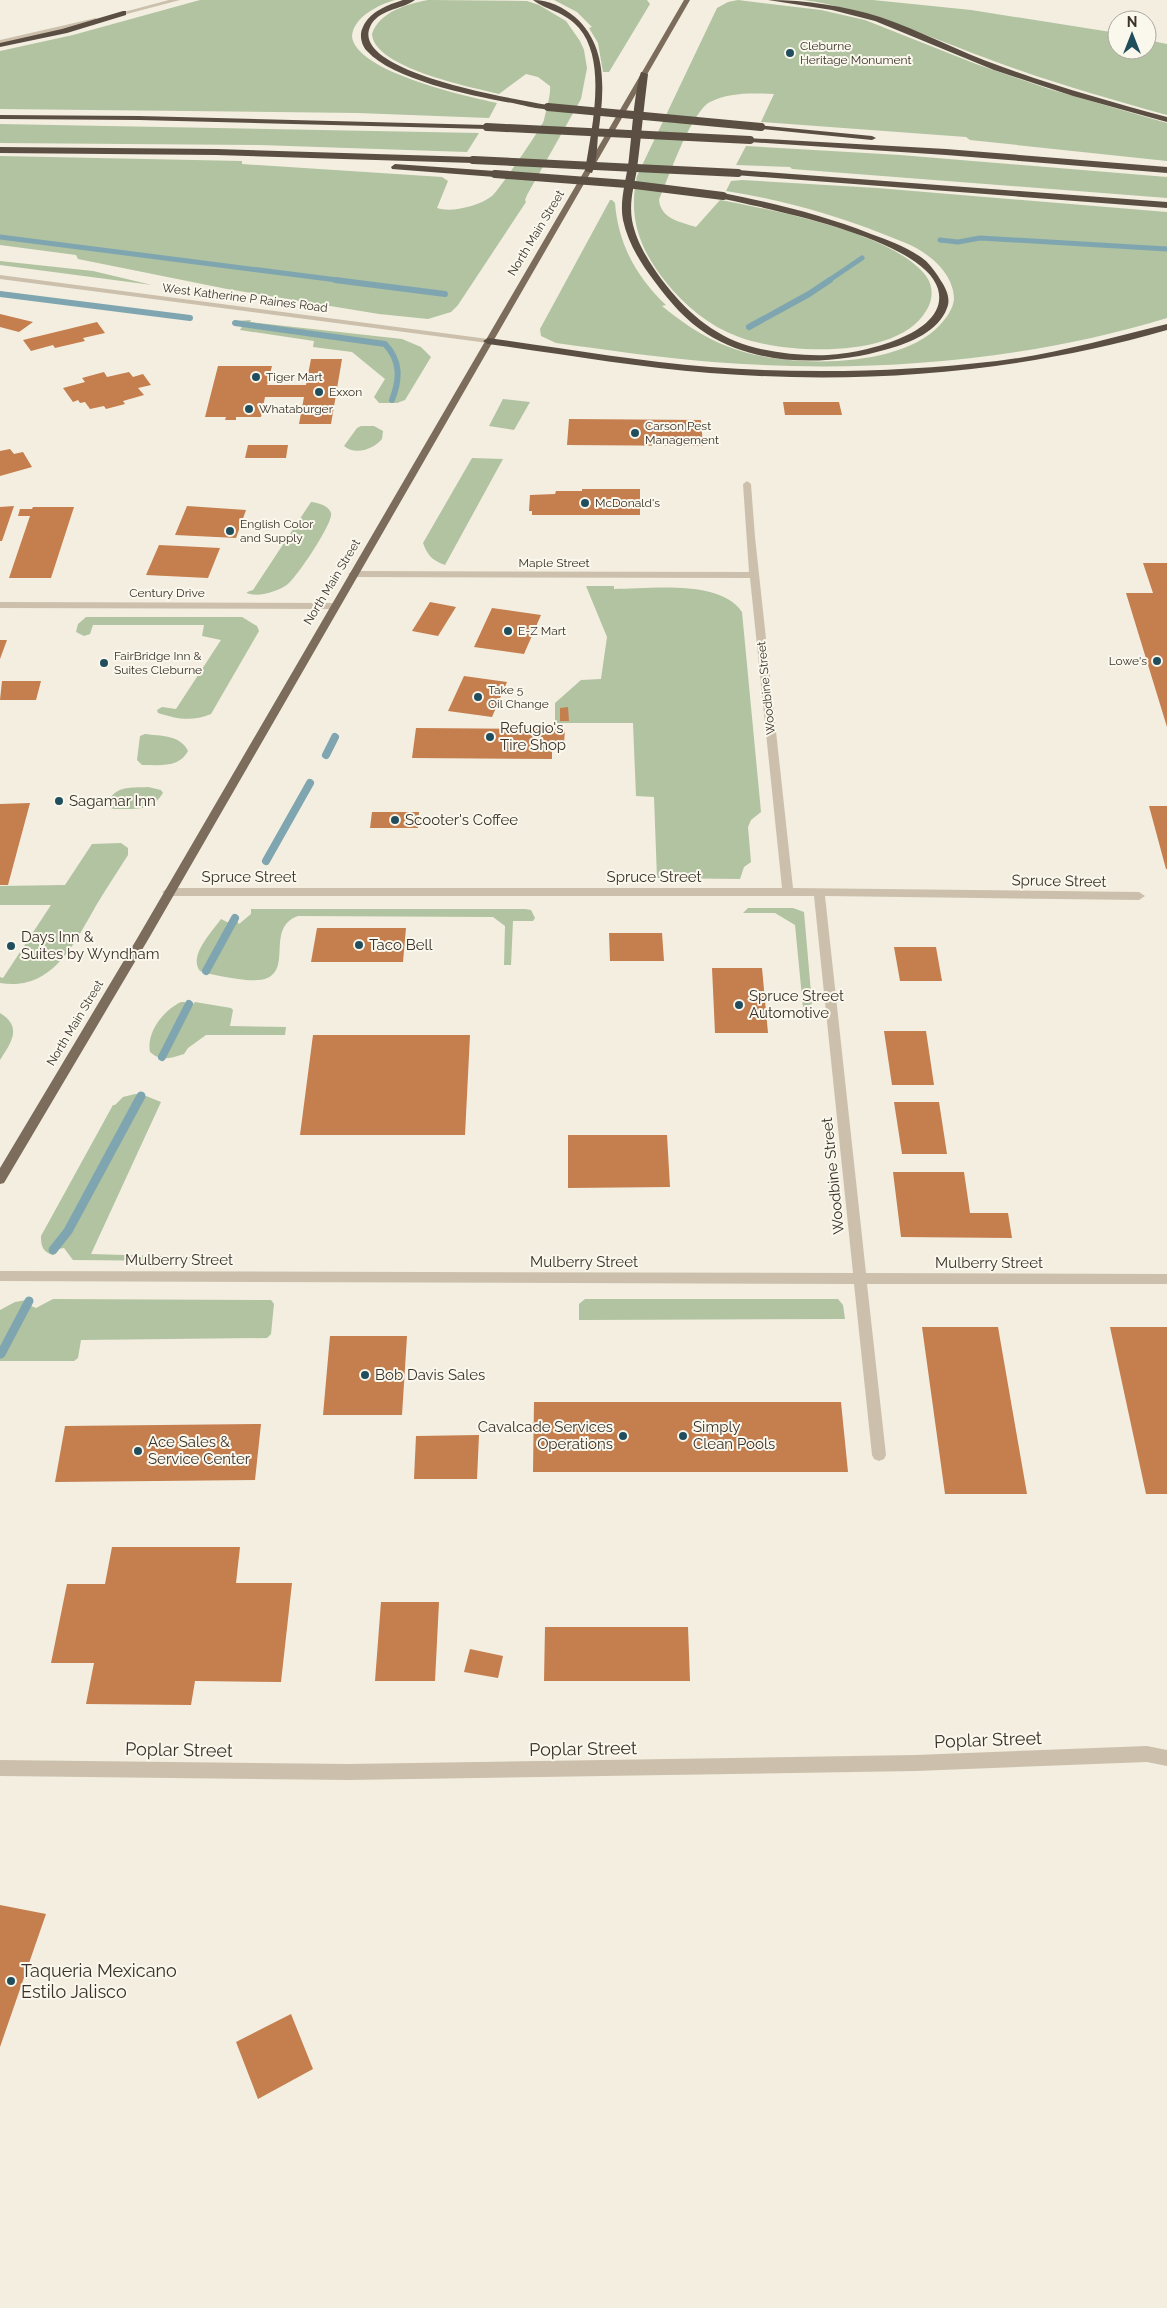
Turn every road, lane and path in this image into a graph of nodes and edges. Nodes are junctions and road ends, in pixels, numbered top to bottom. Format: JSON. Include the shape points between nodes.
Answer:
{"nodes":[{"id":1,"x":177,"y":0,"type":"edge"},
{"id":2,"x":410,"y":0,"type":"edge"},
{"id":3,"x":537,"y":0,"type":"edge"},
{"id":4,"x":687,"y":0,"type":"edge"},
{"id":5,"x":772,"y":0,"type":"edge"},
{"id":6,"x":123,"y":13,"type":"joint"},
{"id":7,"x":0,"y":44,"type":"edge"},
{"id":8,"x":644,"y":74,"type":"junction"},
{"id":9,"x":0,"y":117,"type":"edge"},
{"id":10,"x":1167,"y":120,"type":"edge"},
{"id":11,"x":0,"y":150,"type":"edge"},
{"id":12,"x":119,"y":151,"type":"junction"},
{"id":13,"x":1142,"y":168,"type":"junction"},
{"id":14,"x":1167,"y":170,"type":"edge"},
{"id":15,"x":589,"y":171,"type":"junction"},
{"id":16,"x":1167,"y":205,"type":"edge"},
{"id":17,"x":0,"y":277,"type":"edge"},
{"id":18,"x":1167,"y":327,"type":"edge"},
{"id":19,"x":488,"y":341,"type":"junction"},
{"id":20,"x":747,"y":484,"type":"dead end"},
{"id":21,"x":353,"y":574,"type":"junction"},
{"id":22,"x":754,"y":574,"type":"junction"},
{"id":23,"x":0,"y":605,"type":"edge"},
{"id":24,"x":334,"y":606,"type":"junction"},
{"id":25,"x":168,"y":892,"type":"junction"},
{"id":26,"x":788,"y":892,"type":"junction"},
{"id":27,"x":819,"y":893,"type":"junction"},
{"id":28,"x":1139,"y":896,"type":"dead end"},
{"id":29,"x":0,"y":1178,"type":"edge"},
{"id":30,"x":0,"y":1276,"type":"edge"},
{"id":31,"x":860,"y":1278,"type":"junction"},
{"id":32,"x":1167,"y":1279,"type":"edge"},
{"id":33,"x":879,"y":1455,"type":"dead end"},
{"id":34,"x":1167,"y":1758,"type":"edge"},
{"id":35,"x":0,"y":1768,"type":"edge"}],
"edges":[{"from":1,"to":6,"type":"street"},
{"from":2,"to":13,"type":"highway","bridge":true,"via":[[380,13],[365,30],[366,48],[374,56],[404,71],[504,100],[548,107],[997,149]]},
{"from":3,"to":15,"type":"highway","via":[[574,17],[597,56],[600,74]]},
{"from":4,"to":8,"type":"main road","name":"North Main Street"},
{"from":5,"to":10,"type":"highway","via":[[832,8],[878,19],[997,68]]},
{"from":6,"to":7,"type":"highway","via":[[64,31]]},
{"from":8,"to":12,"type":"highway","bridge":true,"via":[[627,195],[628,224],[633,240],[652,273],[667,293],[705,329],[742,346],[797,357],[831,358],[890,347],[925,330],[936,319],[942,307],[943,294],[929,268],[914,257],[837,224],[762,203],[724,196],[627,184]]},
{"from":8,"to":15,"type":"main road","name":"North Main Street"},
{"from":9,"to":13,"type":"highway","bridge":true,"via":[[487,127],[750,140]]},
{"from":11,"to":12,"type":"highway"},
{"from":12,"to":16,"type":"highway","bridge":true,"via":[[473,160],[738,173]]},
{"from":13,"to":14,"type":"highway"},
{"from":15,"to":19,"type":"main road","name":"North Main Street"},
{"from":17,"to":19,"type":"street","name":"West Katherine P Raines Road"},
{"from":18,"to":19,"type":"highway","via":[[1019,360],[970,367],[866,374],[709,370]]},
{"from":19,"to":21,"type":"main road","name":"North Main Street"},
{"from":20,"to":22,"type":"street","name":"Woodbine Street"},
{"from":21,"to":22,"type":"street","name":"Maple Street"},
{"from":21,"to":24,"type":"main road","name":"North Main Street"},
{"from":22,"to":26,"type":"street","name":"Woodbine Street"},
{"from":23,"to":24,"type":"street","name":"Century Drive"},
{"from":24,"to":25,"type":"main road","name":"North Main Street"},
{"from":25,"to":26,"type":"street","name":"Spruce Street"},
{"from":25,"to":29,"type":"main road","name":"North Main Street"},
{"from":26,"to":27,"type":"street","name":"Spruce Street"},
{"from":27,"to":28,"type":"street","name":"Spruce Street"},
{"from":27,"to":31,"type":"street","name":"Woodbine Street"},
{"from":30,"to":31,"type":"street","name":"Mulberry Street"},
{"from":31,"to":32,"type":"street","name":"Mulberry Street"},
{"from":31,"to":33,"type":"street","name":"Woodbine Street"},
{"from":34,"to":35,"type":"street","name":"Poplar Street","via":[[1147,1754],[916,1763],[348,1772]]}]}
